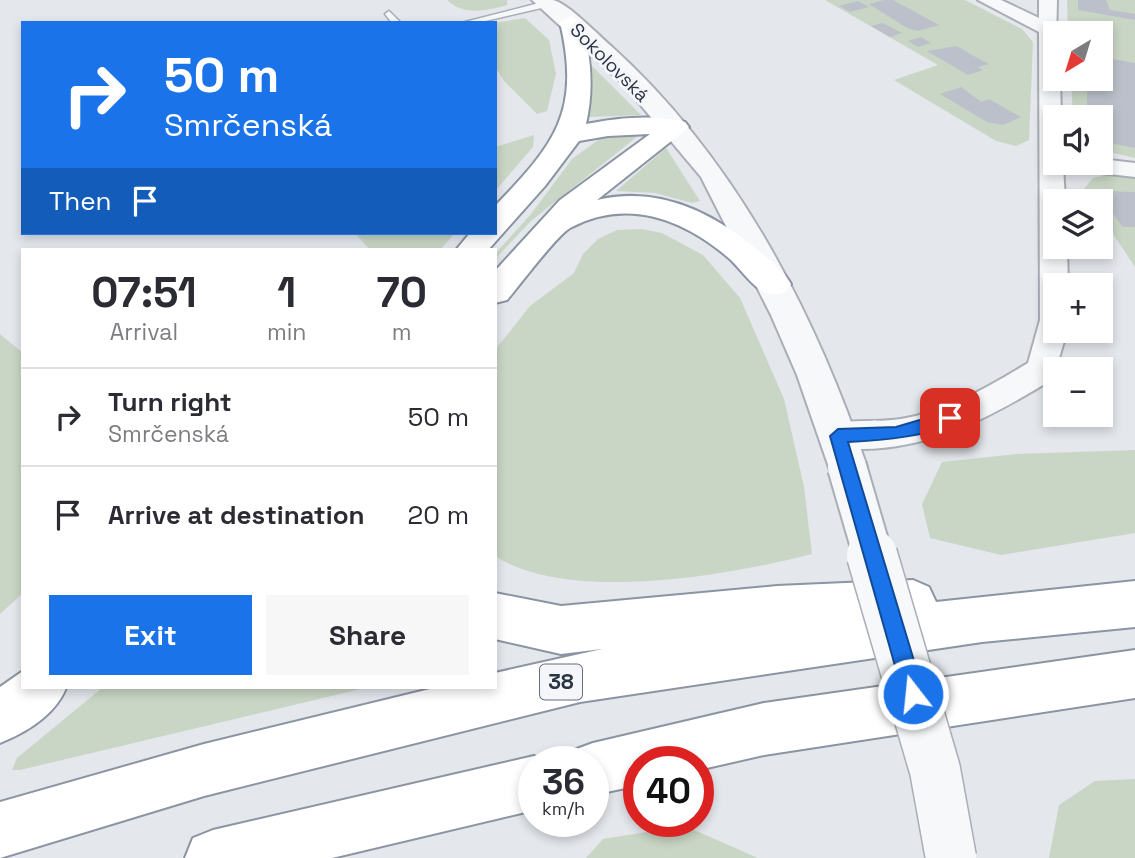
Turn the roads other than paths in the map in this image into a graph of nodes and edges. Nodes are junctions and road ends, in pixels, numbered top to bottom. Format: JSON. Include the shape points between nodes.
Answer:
{"nodes":[{"id":1,"x":987,"y":0,"type":"edge"},
{"id":2,"x":1048,"y":0,"type":"edge"},
{"id":3,"x":544,"y":2,"type":"edge"},
{"id":4,"x":389,"y":14,"type":"dead end"},
{"id":5,"x":395,"y":21,"type":"edge"},
{"id":6,"x":472,"y":21,"type":"edge"},
{"id":7,"x":1049,"y":21,"type":"edge"},
{"id":8,"x":571,"y":22,"type":"junction"},
{"id":9,"x":1043,"y":27,"type":"edge"},
{"id":10,"x":676,"y":127,"type":"junction"},
{"id":11,"x":568,"y":136,"type":"junction"},
{"id":12,"x":1113,"y":167,"type":"edge"},
{"id":13,"x":1135,"y":170,"type":"edge"},
{"id":14,"x":1060,"y":175,"type":"edge"},
{"id":15,"x":497,"y":222,"type":"edge"},
{"id":16,"x":559,"y":222,"type":"junction"},
{"id":17,"x":485,"y":235,"type":"edge"},
{"id":18,"x":473,"y":248,"type":"edge"},
{"id":19,"x":775,"y":284,"type":"junction"},
{"id":20,"x":497,"y":290,"type":"edge"},
{"id":21,"x":842,"y":451,"type":"junction"},
{"id":22,"x":1135,"y":594,"type":"edge"},
{"id":23,"x":1135,"y":604,"type":"edge"},
{"id":24,"x":497,"y":616,"type":"edge"},
{"id":25,"x":1128,"y":677,"type":"edge"},
{"id":26,"x":40,"y":689,"type":"edge"},
{"id":27,"x":0,"y":718,"type":"edge"},
{"id":28,"x":609,"y":765,"type":"edge"},
{"id":29,"x":518,"y":787,"type":"edge"},
{"id":30,"x":0,"y":830,"type":"edge"},
{"id":31,"x":213,"y":858,"type":"edge"},
{"id":32,"x":951,"y":858,"type":"edge"}],
"edges":[{"from":1,"to":9,"type":"street"},
{"from":2,"to":7,"type":"street"},
{"from":3,"to":6,"type":"lane"},
{"from":3,"to":8,"type":"street","name":"Sokolovská"},
{"from":4,"to":5,"type":"lane"},
{"from":8,"to":10,"type":"street","name":"Sokolovská"},
{"from":8,"to":11,"type":"highway","via":[[580,52]]},
{"from":10,"to":11,"type":"highway","via":[[631,124]]},
{"from":10,"to":16,"type":"highway","via":[[578,199]]},
{"from":10,"to":19,"type":"street","name":"Sokolovská","via":[[711,171]]},
{"from":11,"to":15,"type":"highway"},
{"from":12,"to":13,"type":"street"},
{"from":14,"to":21,"type":"street","via":[[1055,320],[1042,370],[986,404],[933,425]]},
{"from":16,"to":19,"type":"highway","via":[[611,206],[655,205],[683,214],[728,239]]},
{"from":16,"to":20,"type":"highway"},
{"from":17,"to":18,"type":"highway"},
{"from":19,"to":21,"type":"street","name":"Sokolovská"},
{"from":21,"to":32,"type":"street","name":"Sokolovská","bridge":true,"via":[[936,770]]},
{"from":22,"to":24,"type":"highway","via":[[777,608],[561,630]]},
{"from":23,"to":30,"type":"highway","number":"38","via":[[982,619],[580,677],[204,770]]},
{"from":25,"to":28,"type":"highway","via":[[764,729]]},
{"from":26,"to":27,"type":"highway"},
{"from":29,"to":31,"type":"highway"}]}
